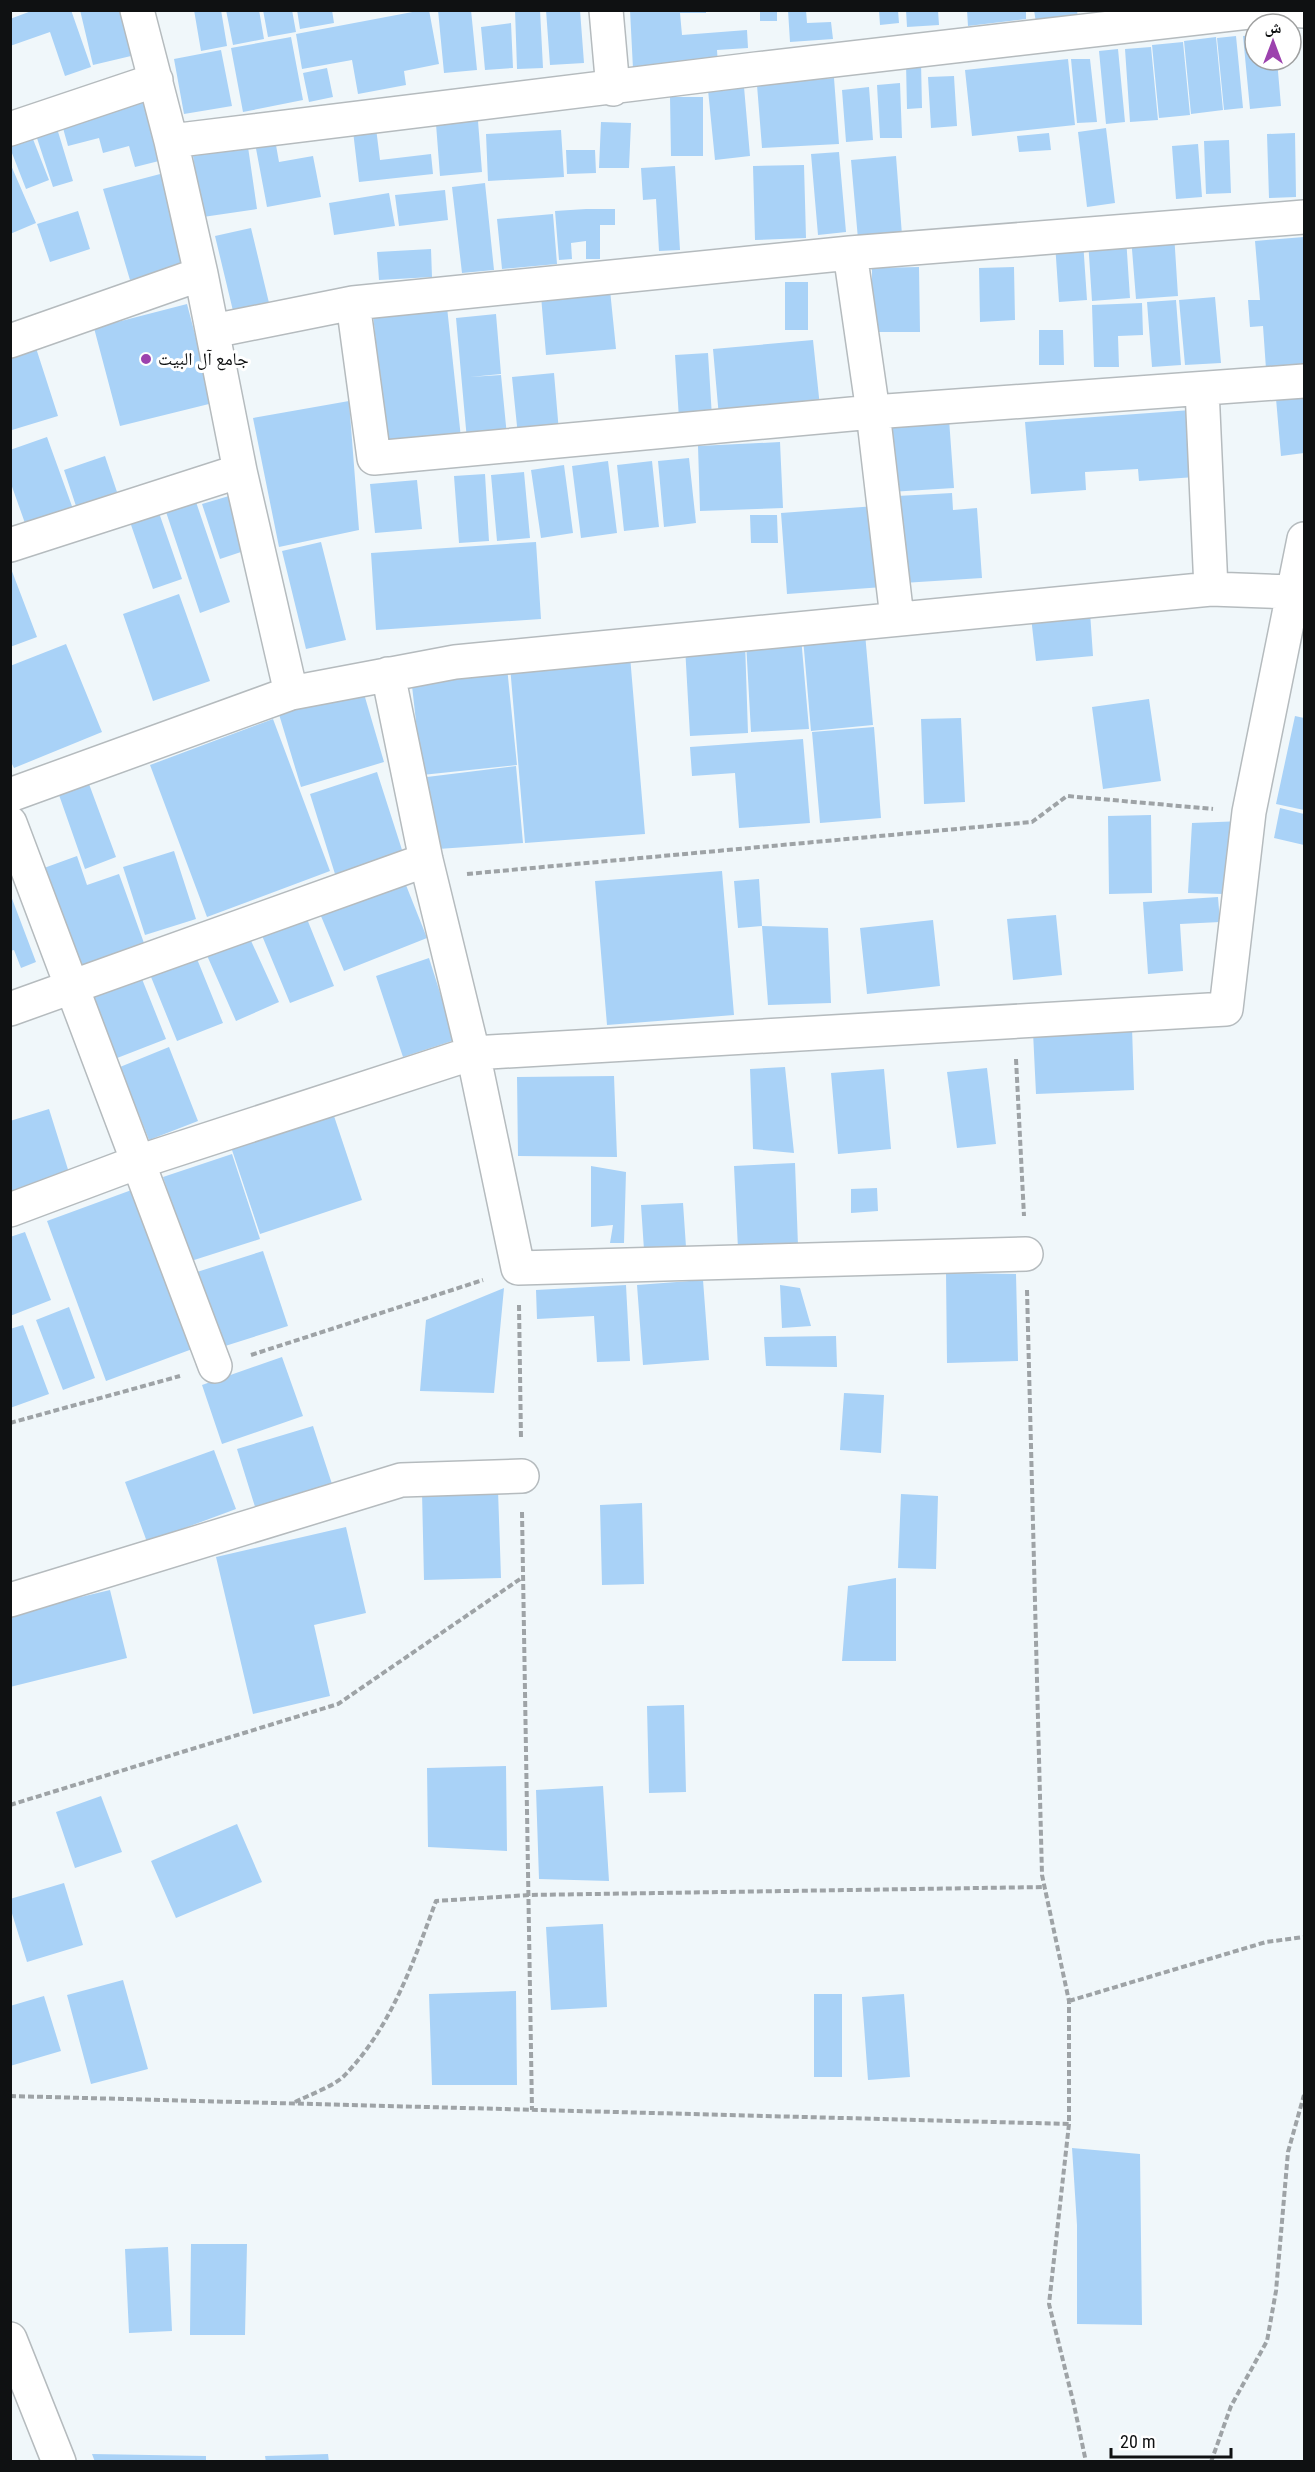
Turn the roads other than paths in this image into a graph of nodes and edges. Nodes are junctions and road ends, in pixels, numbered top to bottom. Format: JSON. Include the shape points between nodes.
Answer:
{"nodes":[{"id":1,"x":137,"y":10,"type":"edge"},
{"id":2,"x":606,"y":10,"type":"edge"},
{"id":3,"x":1266,"y":10,"type":"edge"},
{"id":4,"x":1291,"y":10,"type":"edge"},
{"id":5,"x":1305,"y":11,"type":"edge"},
{"id":6,"x":156,"y":80,"type":"junction"},
{"id":7,"x":613,"y":88,"type":"junction"},
{"id":8,"x":10,"y":129,"type":"edge"},
{"id":9,"x":171,"y":141,"type":"junction"},
{"id":10,"x":1305,"y":217,"type":"edge"},
{"id":11,"x":850,"y":253,"type":"junction"},
{"id":12,"x":201,"y":274,"type":"junction"},
{"id":13,"x":353,"y":303,"type":"junction"},
{"id":14,"x":213,"y":331,"type":"junction"},
{"id":15,"x":10,"y":341,"type":"edge"},
{"id":16,"x":1305,"y":381,"type":"edge"},
{"id":17,"x":1202,"y":389,"type":"junction"},
{"id":18,"x":873,"y":412,"type":"junction"},
{"id":19,"x":240,"y":471,"type":"junction"},
{"id":20,"x":1305,"y":539,"type":"edge"},
{"id":21,"x":10,"y":545,"type":"edge"},
{"id":22,"x":1211,"y":588,"type":"junction"},
{"id":23,"x":1292,"y":592,"type":"junction"},
{"id":24,"x":897,"y":618,"type":"junction"},
{"id":25,"x":388,"y":674,"type":"junction"},
{"id":26,"x":291,"y":693,"type":"junction"},
{"id":27,"x":10,"y":795,"type":"edge"},
{"id":28,"x":10,"y":823,"type":"edge"},
{"id":29,"x":428,"y":869,"type":"junction"},
{"id":30,"x":72,"y":986,"type":"junction"},
{"id":31,"x":10,"y":1009,"type":"edge"},
{"id":32,"x":473,"y":1053,"type":"junction"},
{"id":33,"x":138,"y":1162,"type":"junction"},
{"id":34,"x":10,"y":1210,"type":"edge"},
{"id":35,"x":1026,"y":1254,"type":"road end"},
{"id":36,"x":215,"y":1366,"type":"road end"},
{"id":37,"x":522,"y":1476,"type":"road end"},
{"id":38,"x":10,"y":1600,"type":"edge"},
{"id":39,"x":10,"y":2339,"type":"edge"},
{"id":40,"x":59,"y":2462,"type":"edge"}],
"edges":[{"from":1,"to":6,"type":"street"},
{"from":2,"to":7,"type":"street"},
{"from":3,"to":7,"type":"street"},
{"from":4,"to":5,"type":"street"},
{"from":6,"to":8,"type":"street"},
{"from":6,"to":9,"type":"street"},
{"from":7,"to":9,"type":"street"},
{"from":9,"to":12,"type":"street"},
{"from":10,"to":11,"type":"street"},
{"from":11,"to":13,"type":"street"},
{"from":11,"to":18,"type":"street"},
{"from":12,"to":14,"type":"street"},
{"from":12,"to":15,"type":"street"},
{"from":13,"to":14,"type":"street"},
{"from":13,"to":18,"type":"street","via":[[374,458]]},
{"from":14,"to":19,"type":"street"},
{"from":16,"to":17,"type":"street"},
{"from":17,"to":18,"type":"street"},
{"from":17,"to":22,"type":"street"},
{"from":18,"to":24,"type":"street"},
{"from":19,"to":21,"type":"street"},
{"from":19,"to":26,"type":"street"},
{"from":20,"to":23,"type":"street"},
{"from":22,"to":23,"type":"street"},
{"from":22,"to":24,"type":"street"},
{"from":23,"to":32,"type":"street","via":[[1249,812],[1226,1010]]},
{"from":24,"to":25,"type":"street","via":[[455,662]]},
{"from":25,"to":26,"type":"street"},
{"from":25,"to":29,"type":"street"},
{"from":26,"to":27,"type":"street"},
{"from":28,"to":30,"type":"street"},
{"from":29,"to":30,"type":"street"},
{"from":29,"to":32,"type":"street"},
{"from":30,"to":31,"type":"street"},
{"from":30,"to":33,"type":"street"},
{"from":32,"to":33,"type":"street"},
{"from":32,"to":35,"type":"street","via":[[518,1268]]},
{"from":33,"to":34,"type":"street"},
{"from":33,"to":36,"type":"street"},
{"from":37,"to":38,"type":"street","via":[[401,1480]]},
{"from":39,"to":40,"type":"street"}]}
